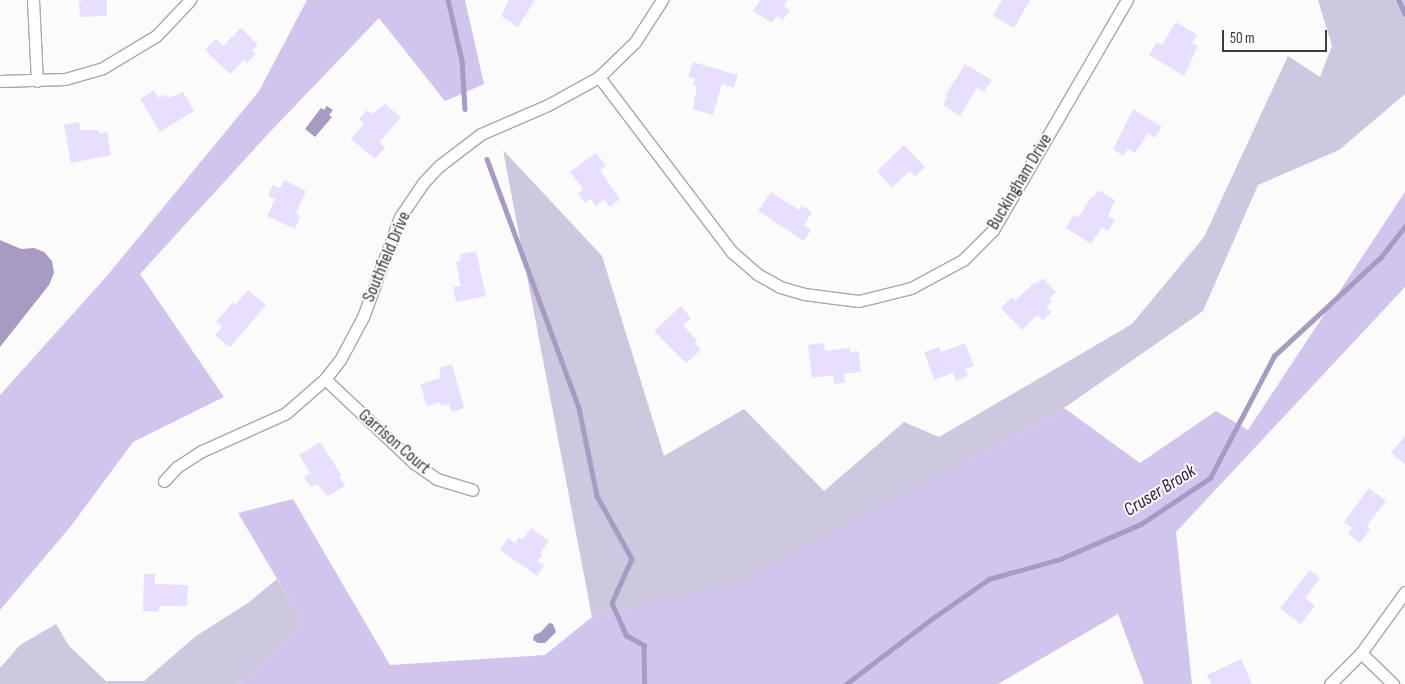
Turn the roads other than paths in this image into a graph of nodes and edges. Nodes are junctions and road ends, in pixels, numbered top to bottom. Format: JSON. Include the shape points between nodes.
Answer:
{"nodes":[{"id":1,"x":33,"y":0,"type":"edge"},
{"id":2,"x":190,"y":0,"type":"edge"},
{"id":3,"x":662,"y":0,"type":"edge"},
{"id":4,"x":1127,"y":0,"type":"edge"},
{"id":5,"x":599,"y":77,"type":"junction"},
{"id":6,"x":0,"y":81,"type":"edge"},
{"id":7,"x":38,"y":81,"type":"junction"},
{"id":8,"x":325,"y":380,"type":"junction"},
{"id":9,"x":164,"y":481,"type":"dead end"},
{"id":10,"x":472,"y":490,"type":"dead end"},
{"id":11,"x":1405,"y":592,"type":"edge"},
{"id":12,"x":1362,"y":653,"type":"junction"},
{"id":13,"x":1330,"y":684,"type":"edge"},
{"id":14,"x":1393,"y":684,"type":"edge"}],
"edges":[{"from":1,"to":7,"type":"street"},
{"from":2,"to":7,"type":"street","via":[[156,36],[101,69],[65,79]]},
{"from":3,"to":5,"type":"street","name":"Southfield Drive","via":[[635,42]]},
{"from":4,"to":5,"type":"street","name":"Buckingham Drive","via":[[993,230],[964,260],[911,288],[859,301],[804,294],[780,287],[757,274],[732,252]]},
{"from":5,"to":8,"type":"street","name":"Southfield Drive","via":[[548,106],[481,134],[438,166],[400,217],[362,317],[340,360]]},
{"from":6,"to":7,"type":"street"},
{"from":8,"to":9,"type":"street","name":"Southfield Drive","via":[[286,413],[202,451],[177,467]]},
{"from":8,"to":10,"type":"street","name":"Garrison Court","via":[[414,463],[437,479]]},
{"from":11,"to":12,"type":"street"},
{"from":12,"to":13,"type":"street"},
{"from":12,"to":14,"type":"street"}]}
